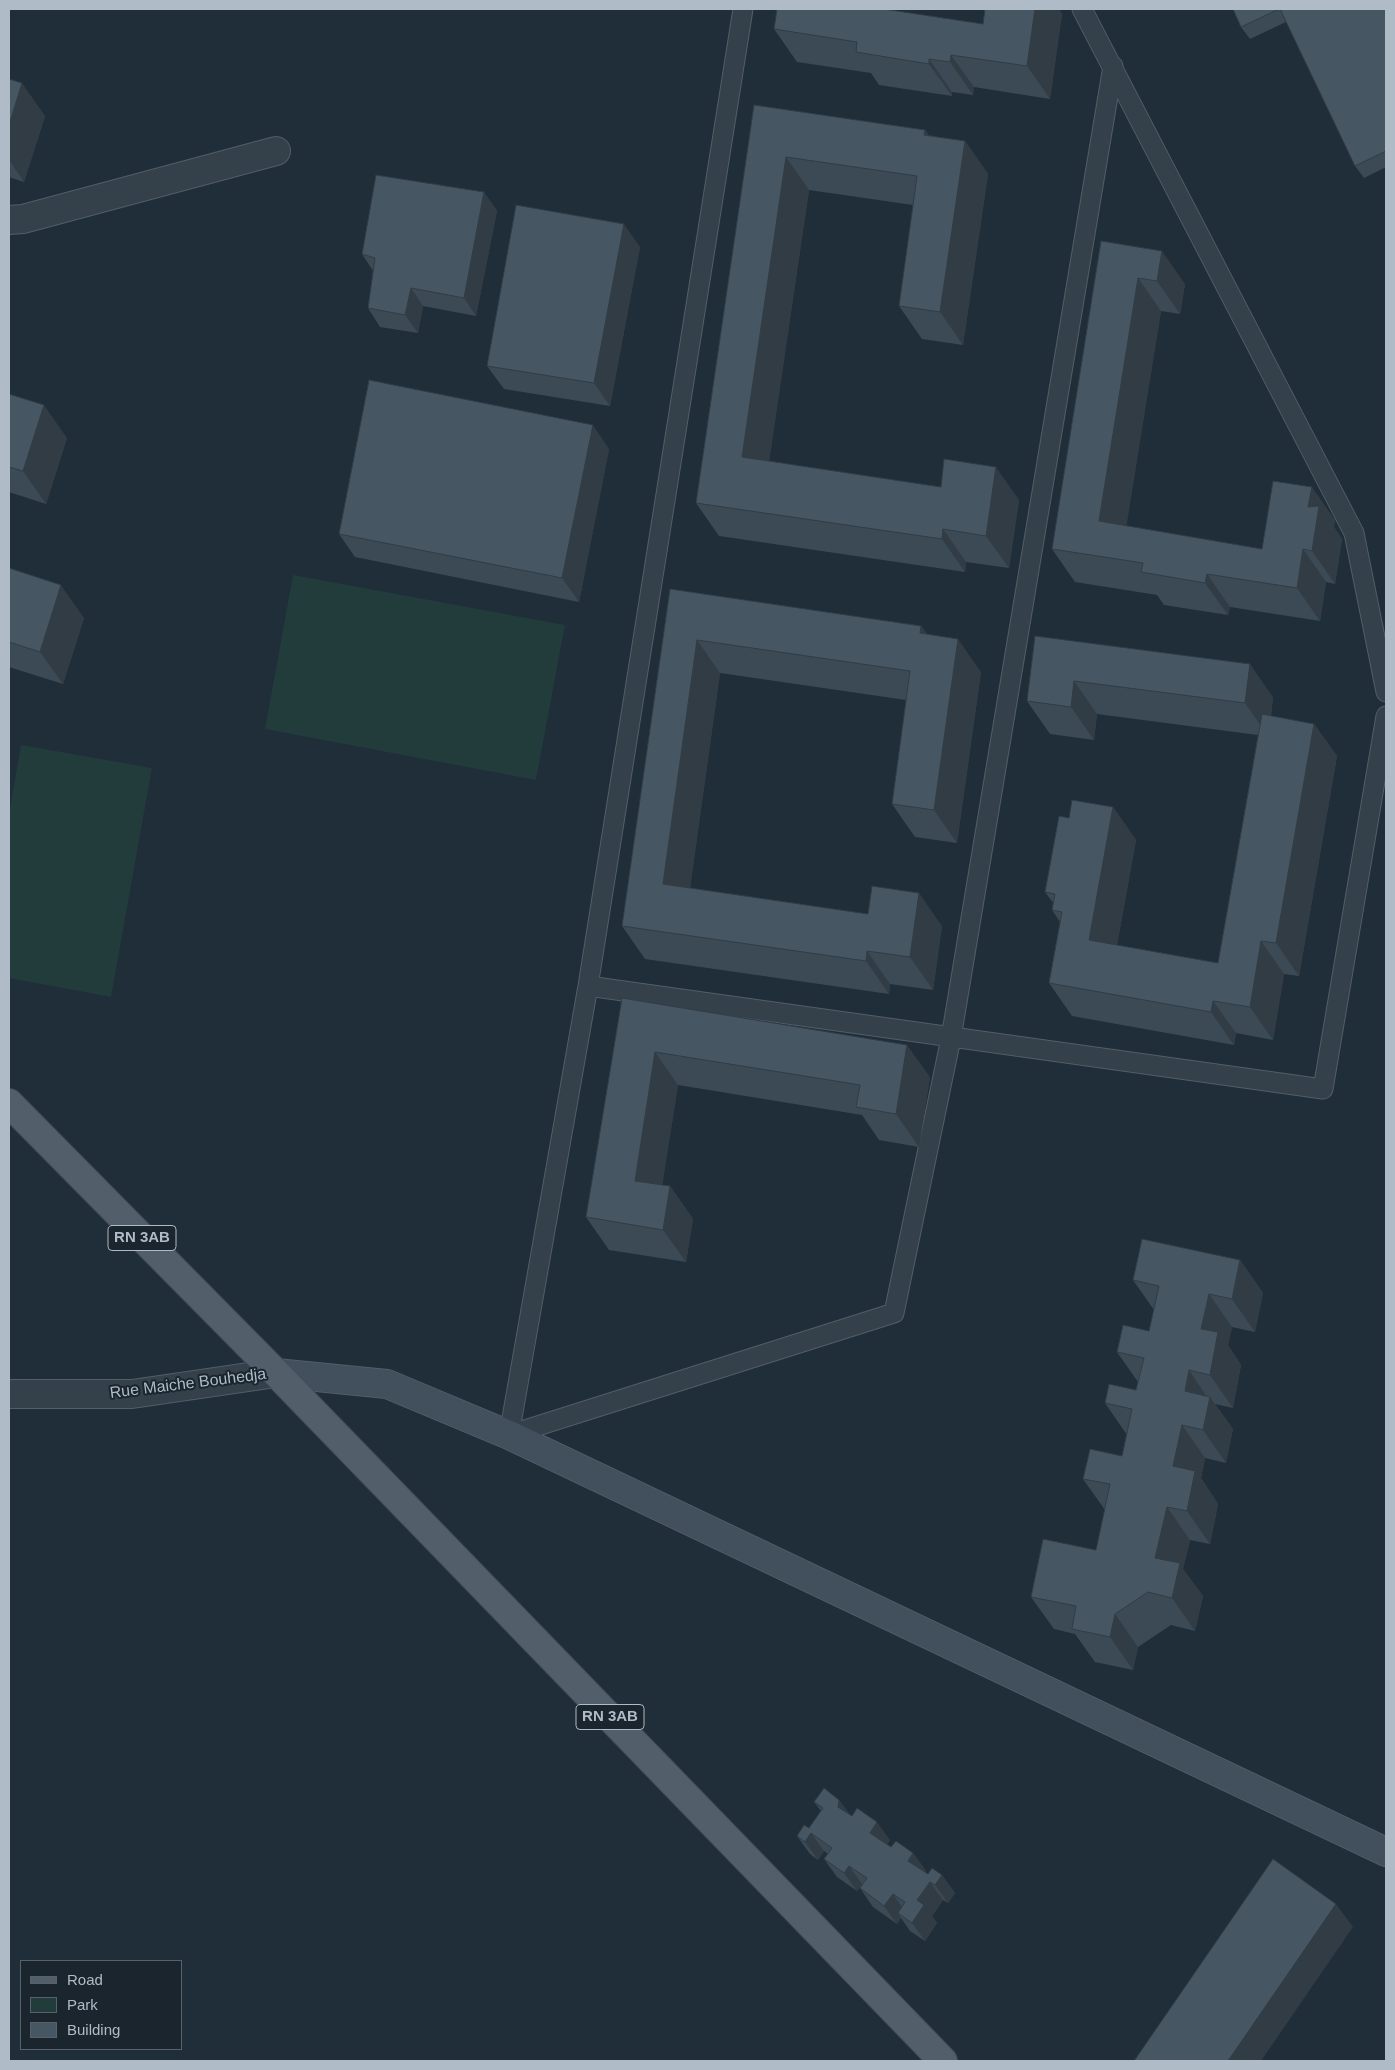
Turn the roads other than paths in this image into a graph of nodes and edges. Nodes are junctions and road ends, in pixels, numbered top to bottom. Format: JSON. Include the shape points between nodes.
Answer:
{"nodes":[{"id":1,"x":743,"y":9,"type":"edge"},
{"id":2,"x":1082,"y":9,"type":"edge"},
{"id":3,"x":1113,"y":66,"type":"junction"},
{"id":4,"x":276,"y":151,"type":"dead end"},
{"id":5,"x":9,"y":220,"type":"edge"},
{"id":6,"x":1386,"y":692,"type":"edge"},
{"id":7,"x":1386,"y":716,"type":"edge"},
{"id":8,"x":588,"y":986,"type":"junction"},
{"id":9,"x":951,"y":1038,"type":"junction"},
{"id":10,"x":9,"y":1103,"type":"edge"},
{"id":11,"x":276,"y":1373,"type":"junction"},
{"id":12,"x":9,"y":1394,"type":"edge"},
{"id":13,"x":508,"y":1436,"type":"junction"},
{"id":14,"x":1386,"y":1852,"type":"edge"},
{"id":15,"x":943,"y":2061,"type":"edge"}],
"edges":[{"from":1,"to":8,"type":"lane"},
{"from":2,"to":3,"type":"lane"},
{"from":3,"to":6,"type":"lane","via":[[1354,533]]},
{"from":3,"to":9,"type":"lane"},
{"from":4,"to":5,"type":"street","via":[[24,219]]},
{"from":7,"to":9,"type":"lane","via":[[1323,1089]]},
{"from":8,"to":9,"type":"lane"},
{"from":8,"to":13,"type":"lane"},
{"from":9,"to":13,"type":"lane","via":[[894,1313]]},
{"from":10,"to":11,"type":"main road","number":"RN 3AB"},
{"from":11,"to":12,"type":"street","name":"Rue Maiche Bouhedja","via":[[132,1394]]},
{"from":11,"to":13,"type":"main road","via":[[387,1384]]},
{"from":11,"to":15,"type":"main road","number":"RN 3AB"},
{"from":13,"to":14,"type":"main road"}]}
